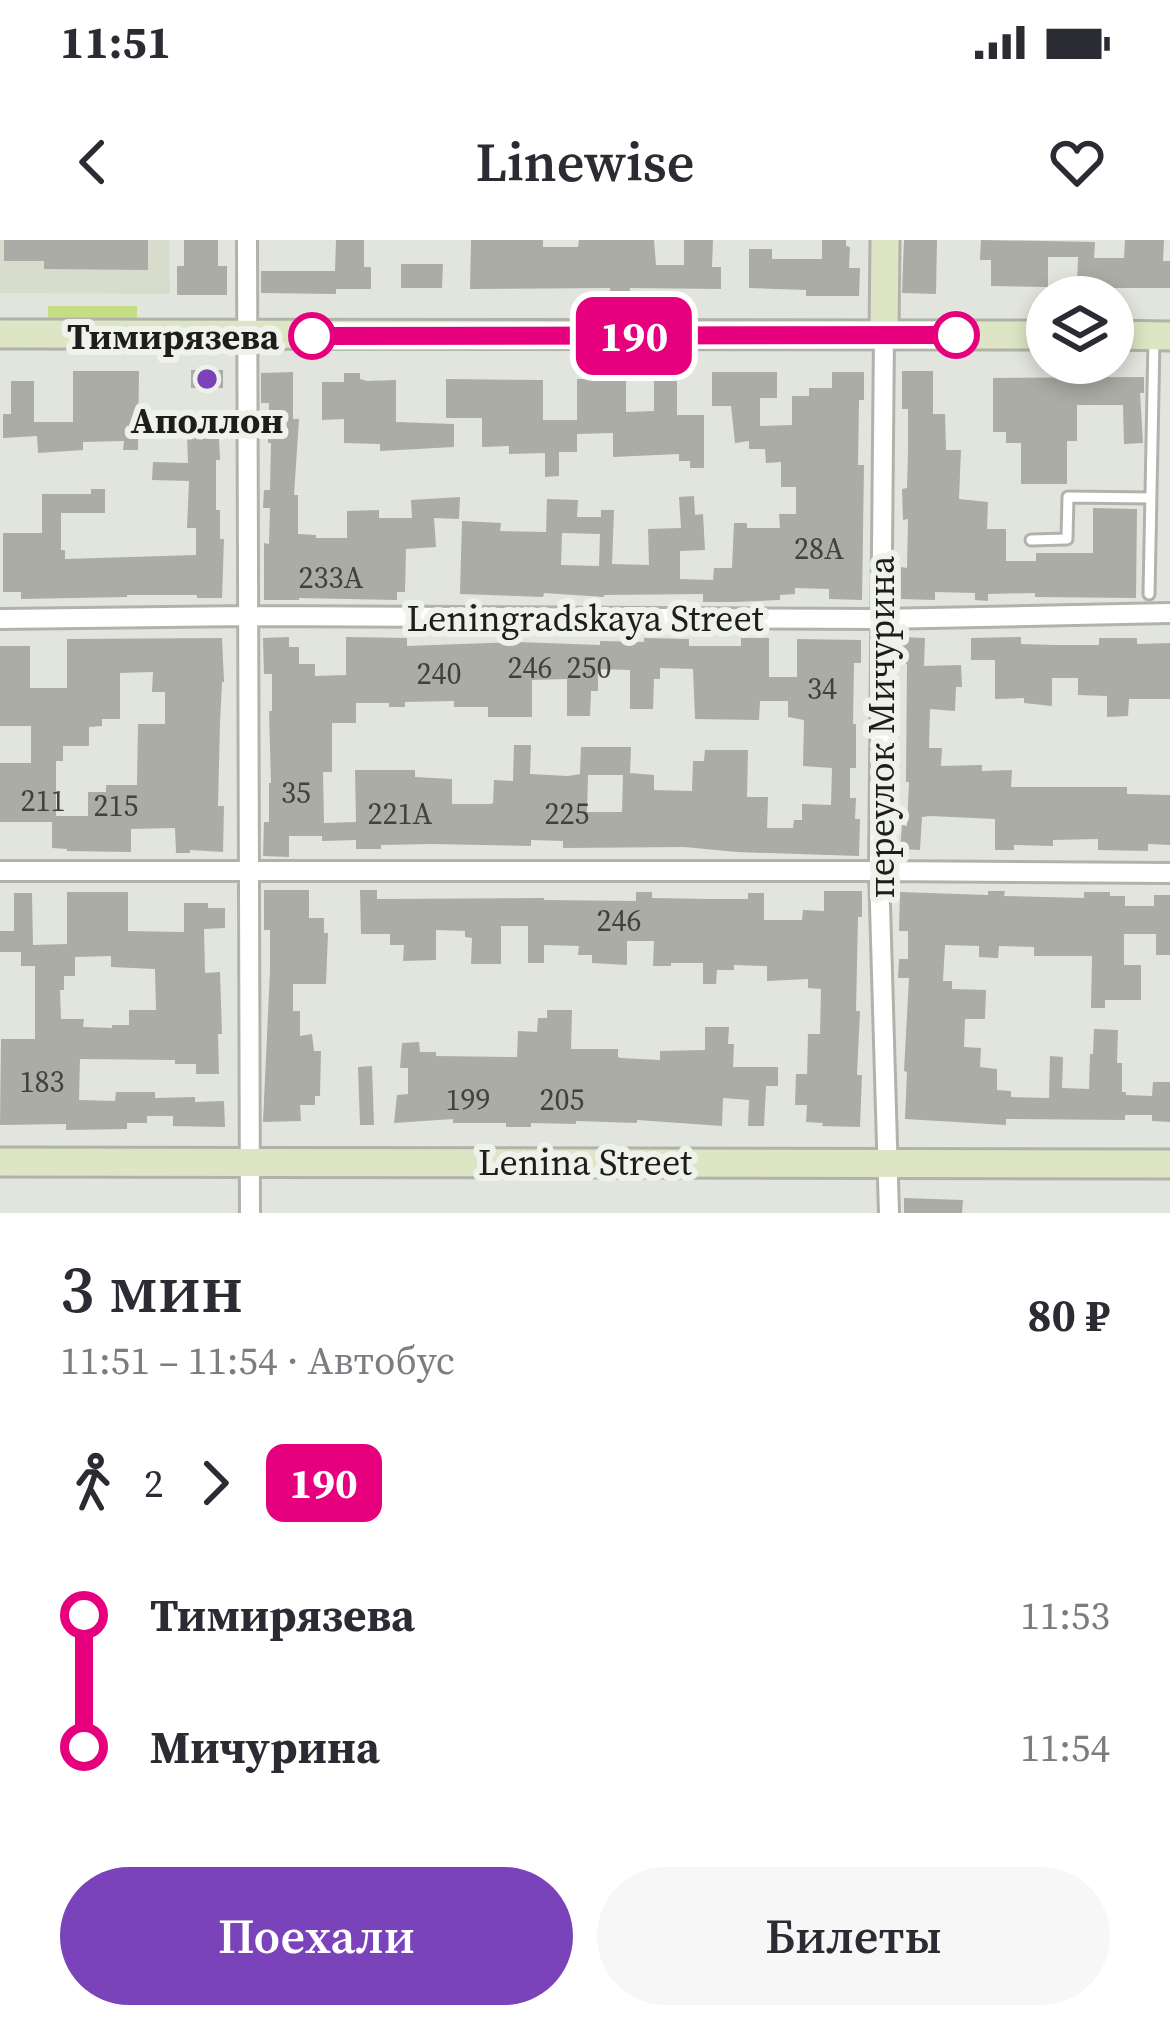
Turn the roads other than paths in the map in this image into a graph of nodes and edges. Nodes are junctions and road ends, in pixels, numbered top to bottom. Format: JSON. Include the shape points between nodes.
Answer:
{"nodes":[{"id":1,"x":247,"y":240,"type":"edge"},
{"id":2,"x":885,"y":240,"type":"edge"},
{"id":3,"x":0,"y":334,"type":"edge"},
{"id":4,"x":246,"y":335,"type":"junction"},
{"id":5,"x":884,"y":335,"type":"junction"},
{"id":6,"x":1026,"y":335,"type":"edge"},
{"id":7,"x":1162,"y":336,"type":"edge"},
{"id":8,"x":1151,"y":498,"type":"junction"},
{"id":9,"x":1031,"y":540,"type":"dead end"},
{"id":10,"x":1149,"y":594,"type":"dead end"},
{"id":11,"x":1170,"y":613,"type":"edge"},
{"id":12,"x":247,"y":616,"type":"junction"},
{"id":13,"x":0,"y":620,"type":"edge"},
{"id":14,"x":880,"y":620,"type":"junction"},
{"id":15,"x":249,"y":870,"type":"junction"},
{"id":16,"x":879,"y":871,"type":"junction"},
{"id":17,"x":0,"y":872,"type":"edge"},
{"id":18,"x":1170,"y":873,"type":"edge"},
{"id":19,"x":250,"y":1161,"type":"junction"},
{"id":20,"x":0,"y":1162,"type":"edge"},
{"id":21,"x":889,"y":1163,"type":"junction"},
{"id":22,"x":1170,"y":1164,"type":"edge"},
{"id":23,"x":250,"y":1213,"type":"edge"},
{"id":24,"x":889,"y":1213,"type":"edge"}],
"edges":[{"from":1,"to":4,"type":"street"},
{"from":2,"to":5,"type":"street","name":"переулок Мичурина"},
{"from":3,"to":4,"type":"street"},
{"from":4,"to":5,"type":"street"},
{"from":4,"to":12,"type":"street"},
{"from":5,"to":6,"type":"street"},
{"from":5,"to":14,"type":"street","name":"переулок Мичурина"},
{"from":7,"to":8,"type":"lane"},
{"from":8,"to":9,"type":"lane","via":[[1068,497],[1067,539]]},
{"from":8,"to":10,"type":"lane"},
{"from":11,"to":14,"type":"street","name":"Leningradskaya Street"},
{"from":12,"to":13,"type":"street","name":"Leningradskaya Street"},
{"from":12,"to":14,"type":"street","name":"Leningradskaya Street"},
{"from":12,"to":15,"type":"street"},
{"from":14,"to":16,"type":"street","name":"переулок Мичурина"},
{"from":15,"to":16,"type":"street"},
{"from":15,"to":17,"type":"street"},
{"from":15,"to":19,"type":"street"},
{"from":16,"to":18,"type":"street"},
{"from":16,"to":21,"type":"street","name":"переулок Мичурина"},
{"from":19,"to":20,"type":"street","name":"Lenina Street"},
{"from":19,"to":21,"type":"street","name":"Lenina Street"},
{"from":19,"to":23,"type":"street"},
{"from":21,"to":22,"type":"street","name":"Lenina Street"},
{"from":21,"to":24,"type":"street","name":"переулок Мичурина"}]}
